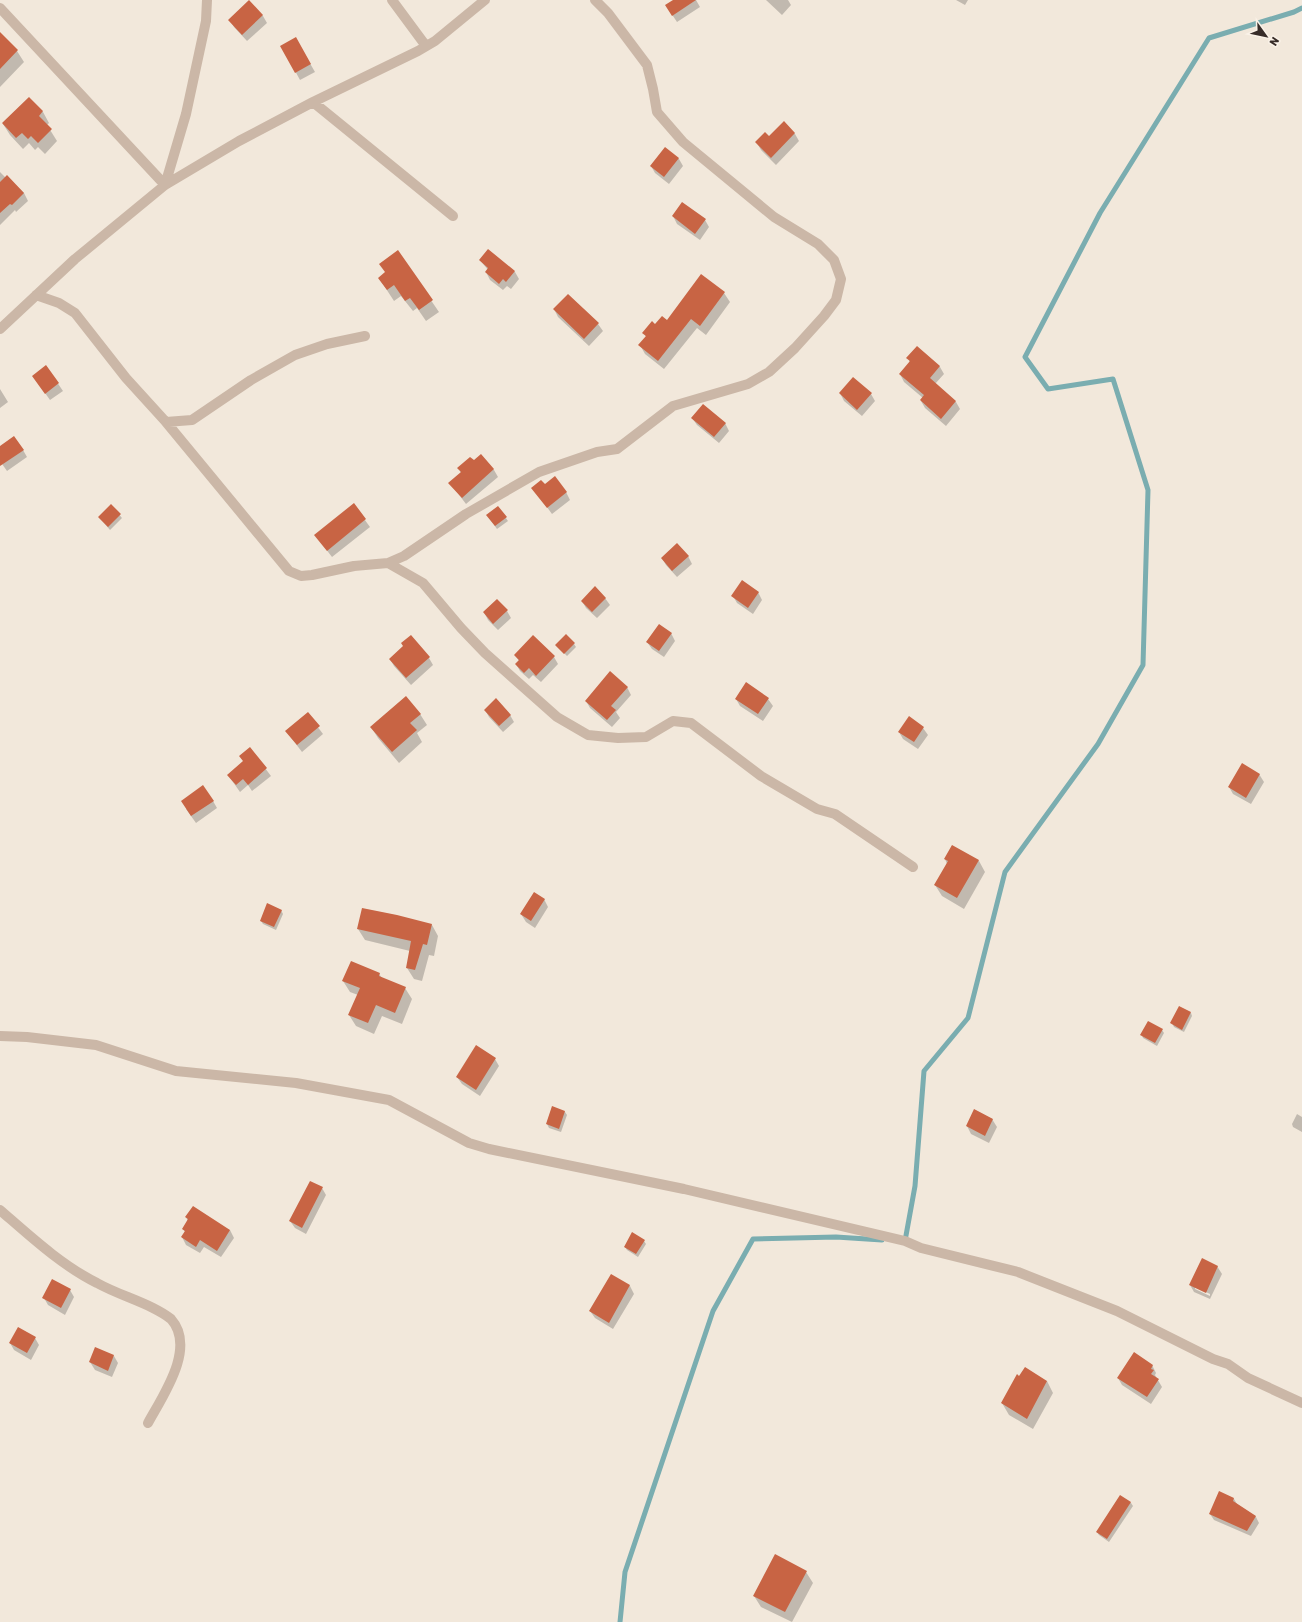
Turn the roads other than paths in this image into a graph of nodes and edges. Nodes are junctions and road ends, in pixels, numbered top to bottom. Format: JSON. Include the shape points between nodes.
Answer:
{"nodes":[{"id":1,"x":207,"y":0,"type":"edge"},
{"id":2,"x":392,"y":0,"type":"edge"},
{"id":3,"x":485,"y":0,"type":"edge"},
{"id":4,"x":595,"y":0,"type":"edge"},
{"id":5,"x":0,"y":8,"type":"edge"},
{"id":6,"x":426,"y":46,"type":"junction"},
{"id":7,"x":313,"y":102,"type":"junction"},
{"id":8,"x":164,"y":185,"type":"junction"},
{"id":9,"x":453,"y":216,"type":"dead end"},
{"id":10,"x":36,"y":295,"type":"junction"},
{"id":11,"x":0,"y":329,"type":"edge"},
{"id":12,"x":366,"y":336,"type":"dead end"},
{"id":13,"x":166,"y":422,"type":"junction"},
{"id":14,"x":388,"y":563,"type":"junction"},
{"id":15,"x":913,"y":867,"type":"dead end"},
{"id":16,"x":0,"y":1036,"type":"edge"},
{"id":17,"x":0,"y":1210,"type":"edge"},
{"id":18,"x":1302,"y":1404,"type":"edge"},
{"id":19,"x":148,"y":1423,"type":"dead end"}],
"edges":[{"from":1,"to":8,"type":"street","via":[[206,21],[186,114]]},
{"from":2,"to":6,"type":"street"},
{"from":3,"to":6,"type":"street"},
{"from":4,"to":14,"type":"street","via":[[608,13],[647,65],[657,112],[683,142],[774,217],[818,244],[834,260],[841,279],[836,300],[795,348],[769,372],[748,384],[673,406],[617,449],[597,452],[539,472],[466,514],[404,556]]},
{"from":5,"to":8,"type":"street"},
{"from":6,"to":7,"type":"street"},
{"from":7,"to":8,"type":"street"},
{"from":7,"to":9,"type":"street"},
{"from":8,"to":10,"type":"street"},
{"from":10,"to":11,"type":"street"},
{"from":10,"to":13,"type":"street","via":[[59,302],[75,313],[126,378]]},
{"from":12,"to":13,"type":"street","via":[[327,344],[295,355],[251,380],[192,420]]},
{"from":13,"to":14,"type":"street","via":[[289,571],[301,576],[354,566]]},
{"from":14,"to":15,"type":"street","via":[[423,583],[485,653],[558,717],[588,735],[646,737],[673,721],[691,723],[761,776],[817,809],[835,814]]},
{"from":16,"to":18,"type":"street","via":[[96,1045],[176,1071],[296,1083],[389,1100],[469,1143],[489,1150],[684,1189],[905,1241],[921,1248],[1018,1272],[1117,1311],[1228,1364],[1248,1378]]},
{"from":17,"to":19,"type":"street","via":[[59,1260],[97,1283],[137,1300],[171,1319],[179,1339],[180,1359]]}]}
